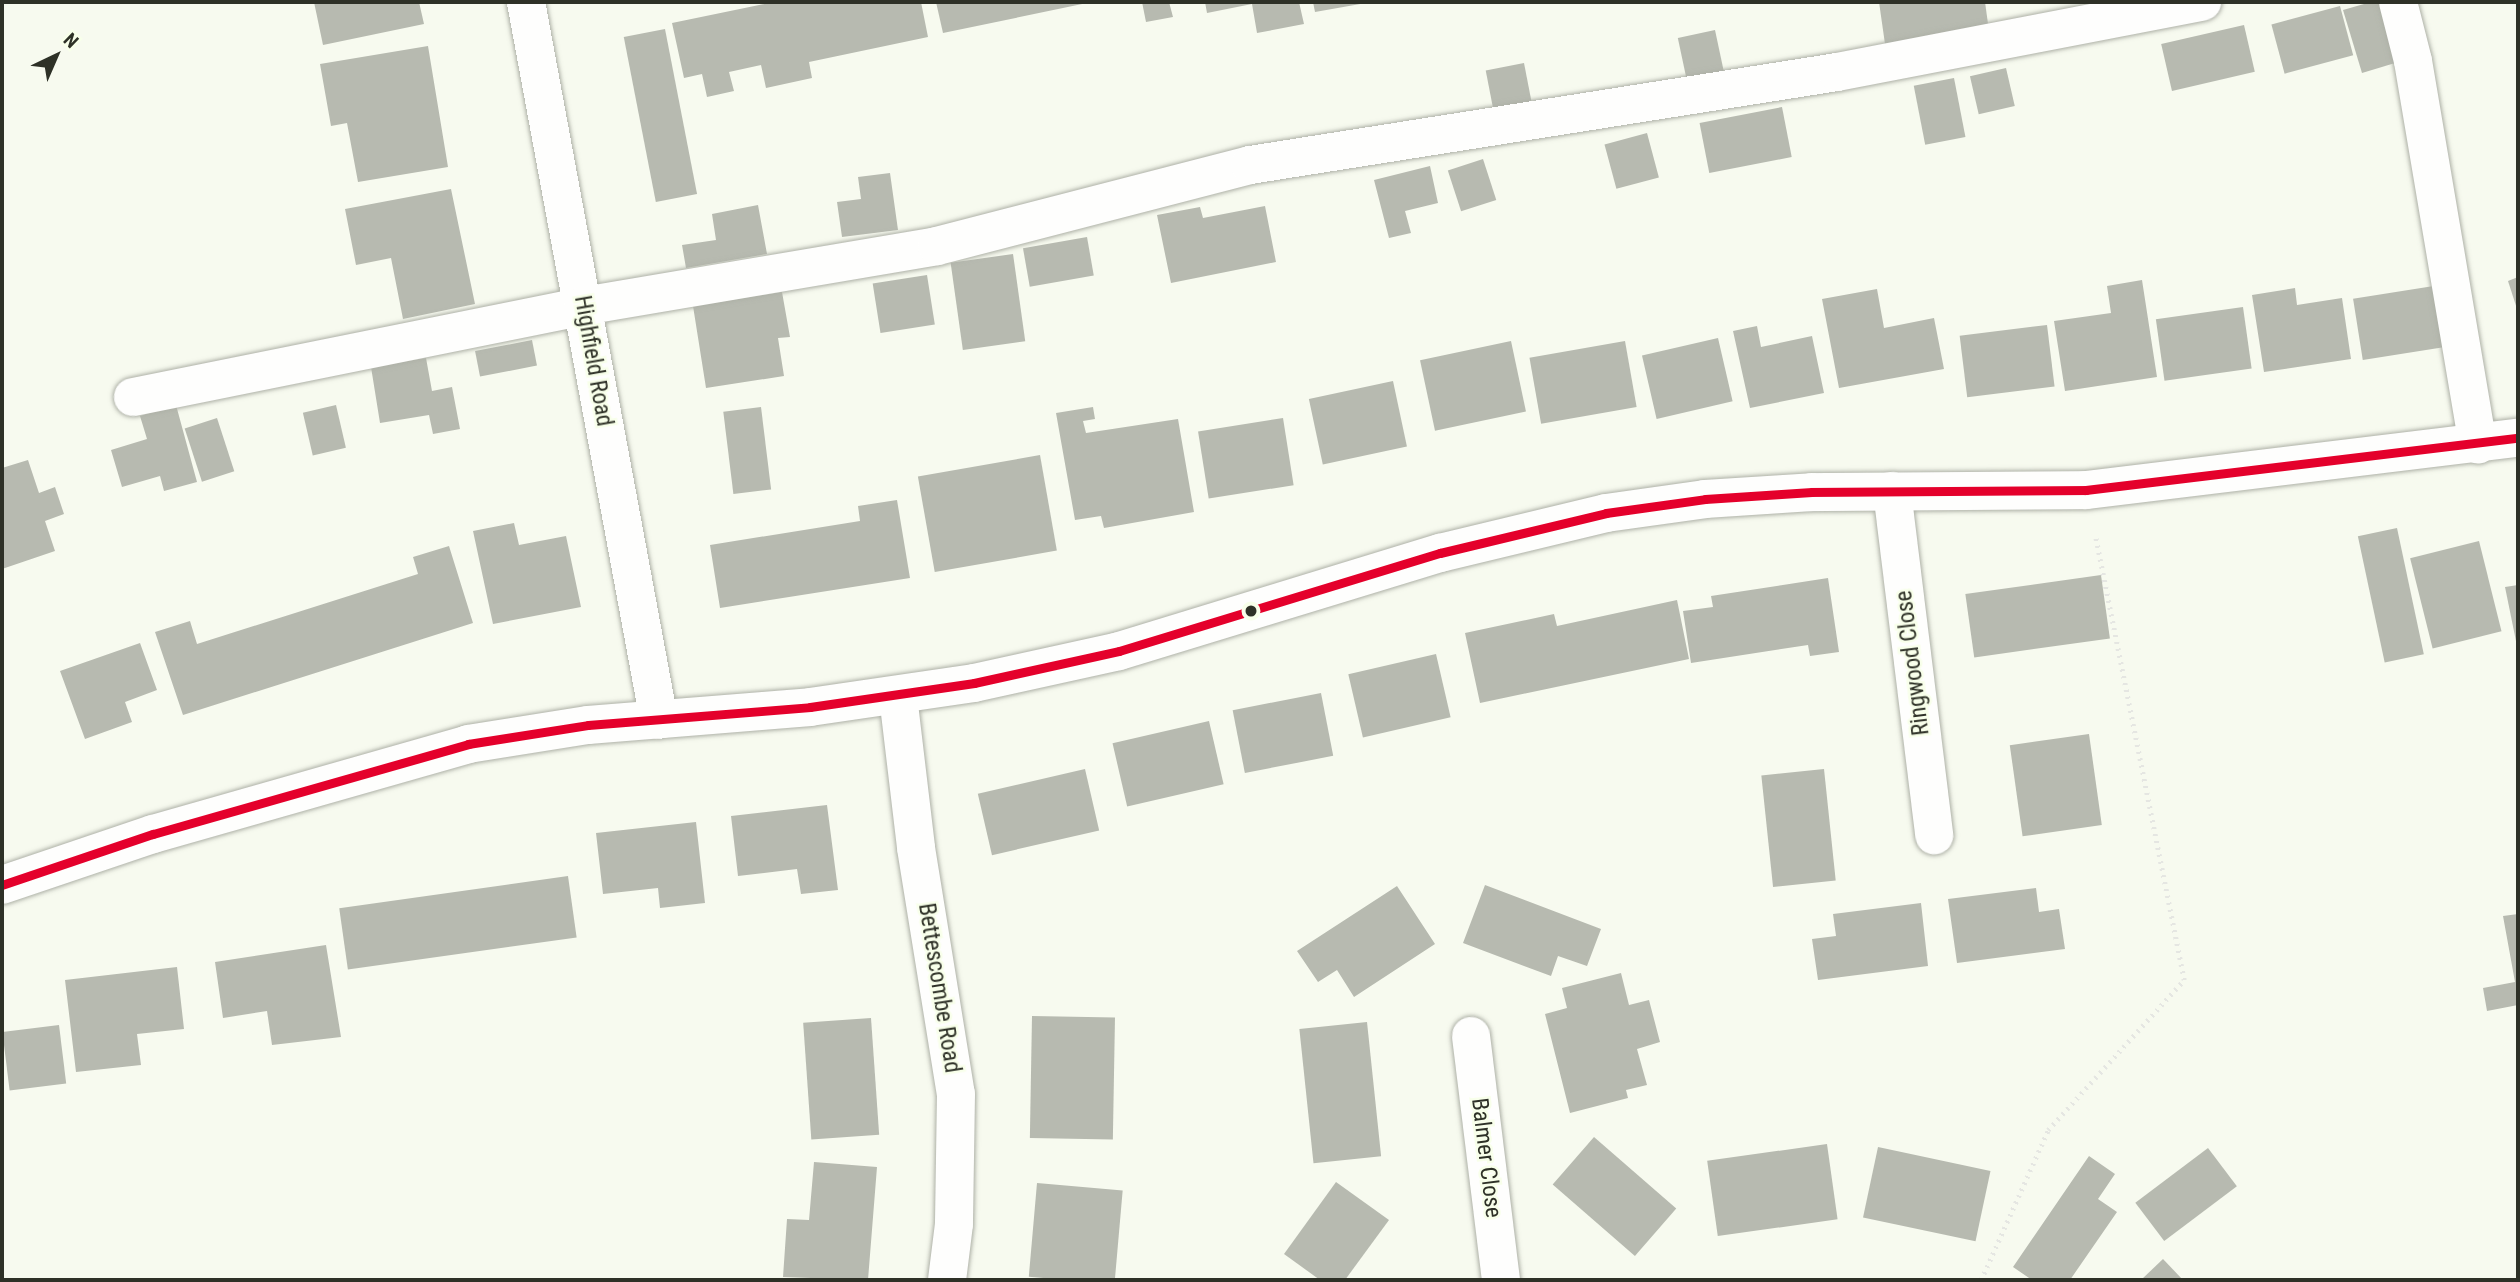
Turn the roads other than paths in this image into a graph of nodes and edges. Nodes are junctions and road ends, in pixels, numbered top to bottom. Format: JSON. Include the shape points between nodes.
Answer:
{"nodes":[{"id":1,"x":526,"y":2,"type":"edge"},
{"id":2,"x":2202,"y":2,"type":"edge"},
{"id":3,"x":2398,"y":2,"type":"edge"},
{"id":4,"x":583,"y":306,"type":"junction"},
{"id":5,"x":132,"y":397,"type":"dead end"},
{"id":6,"x":2518,"y":438,"type":"edge"},
{"id":7,"x":2478,"y":444,"type":"junction"},
{"id":8,"x":1892,"y":491,"type":"junction"},
{"id":9,"x":898,"y":696,"type":"junction"},
{"id":10,"x":659,"y":720,"type":"junction"},
{"id":11,"x":1934,"y":835,"type":"dead end"},
{"id":12,"x":2,"y":885,"type":"edge"},
{"id":13,"x":1471,"y":1036,"type":"dead end"},
{"id":14,"x":947,"y":1280,"type":"edge"},
{"id":15,"x":1501,"y":1280,"type":"edge"}],
"edges":[{"from":1,"to":4,"type":"street","name":"Highfield Road"},
{"from":2,"to":4,"type":"street","via":[[1837,72],[1250,165],[937,246]]},
{"from":3,"to":7,"type":"street","via":[[2413,61]]},
{"from":4,"to":5,"type":"street"},
{"from":4,"to":10,"type":"street","name":"Highfield Road"},
{"from":6,"to":7,"type":"street"},
{"from":7,"to":8,"type":"street","via":[[2086,490]]},
{"from":8,"to":9,"type":"street","via":[[1705,499],[1573,519],[1440,553],[1119,651]]},
{"from":8,"to":11,"type":"street","name":"Ringwood Close"},
{"from":9,"to":10,"type":"street"},
{"from":9,"to":14,"type":"street","name":"Bettescombe Road","via":[[916,848],[956,1094],[954,1224]]},
{"from":10,"to":12,"type":"street","via":[[523,733],[433,752],[153,834]]},
{"from":13,"to":15,"type":"street","name":"Balmer Close"}]}
